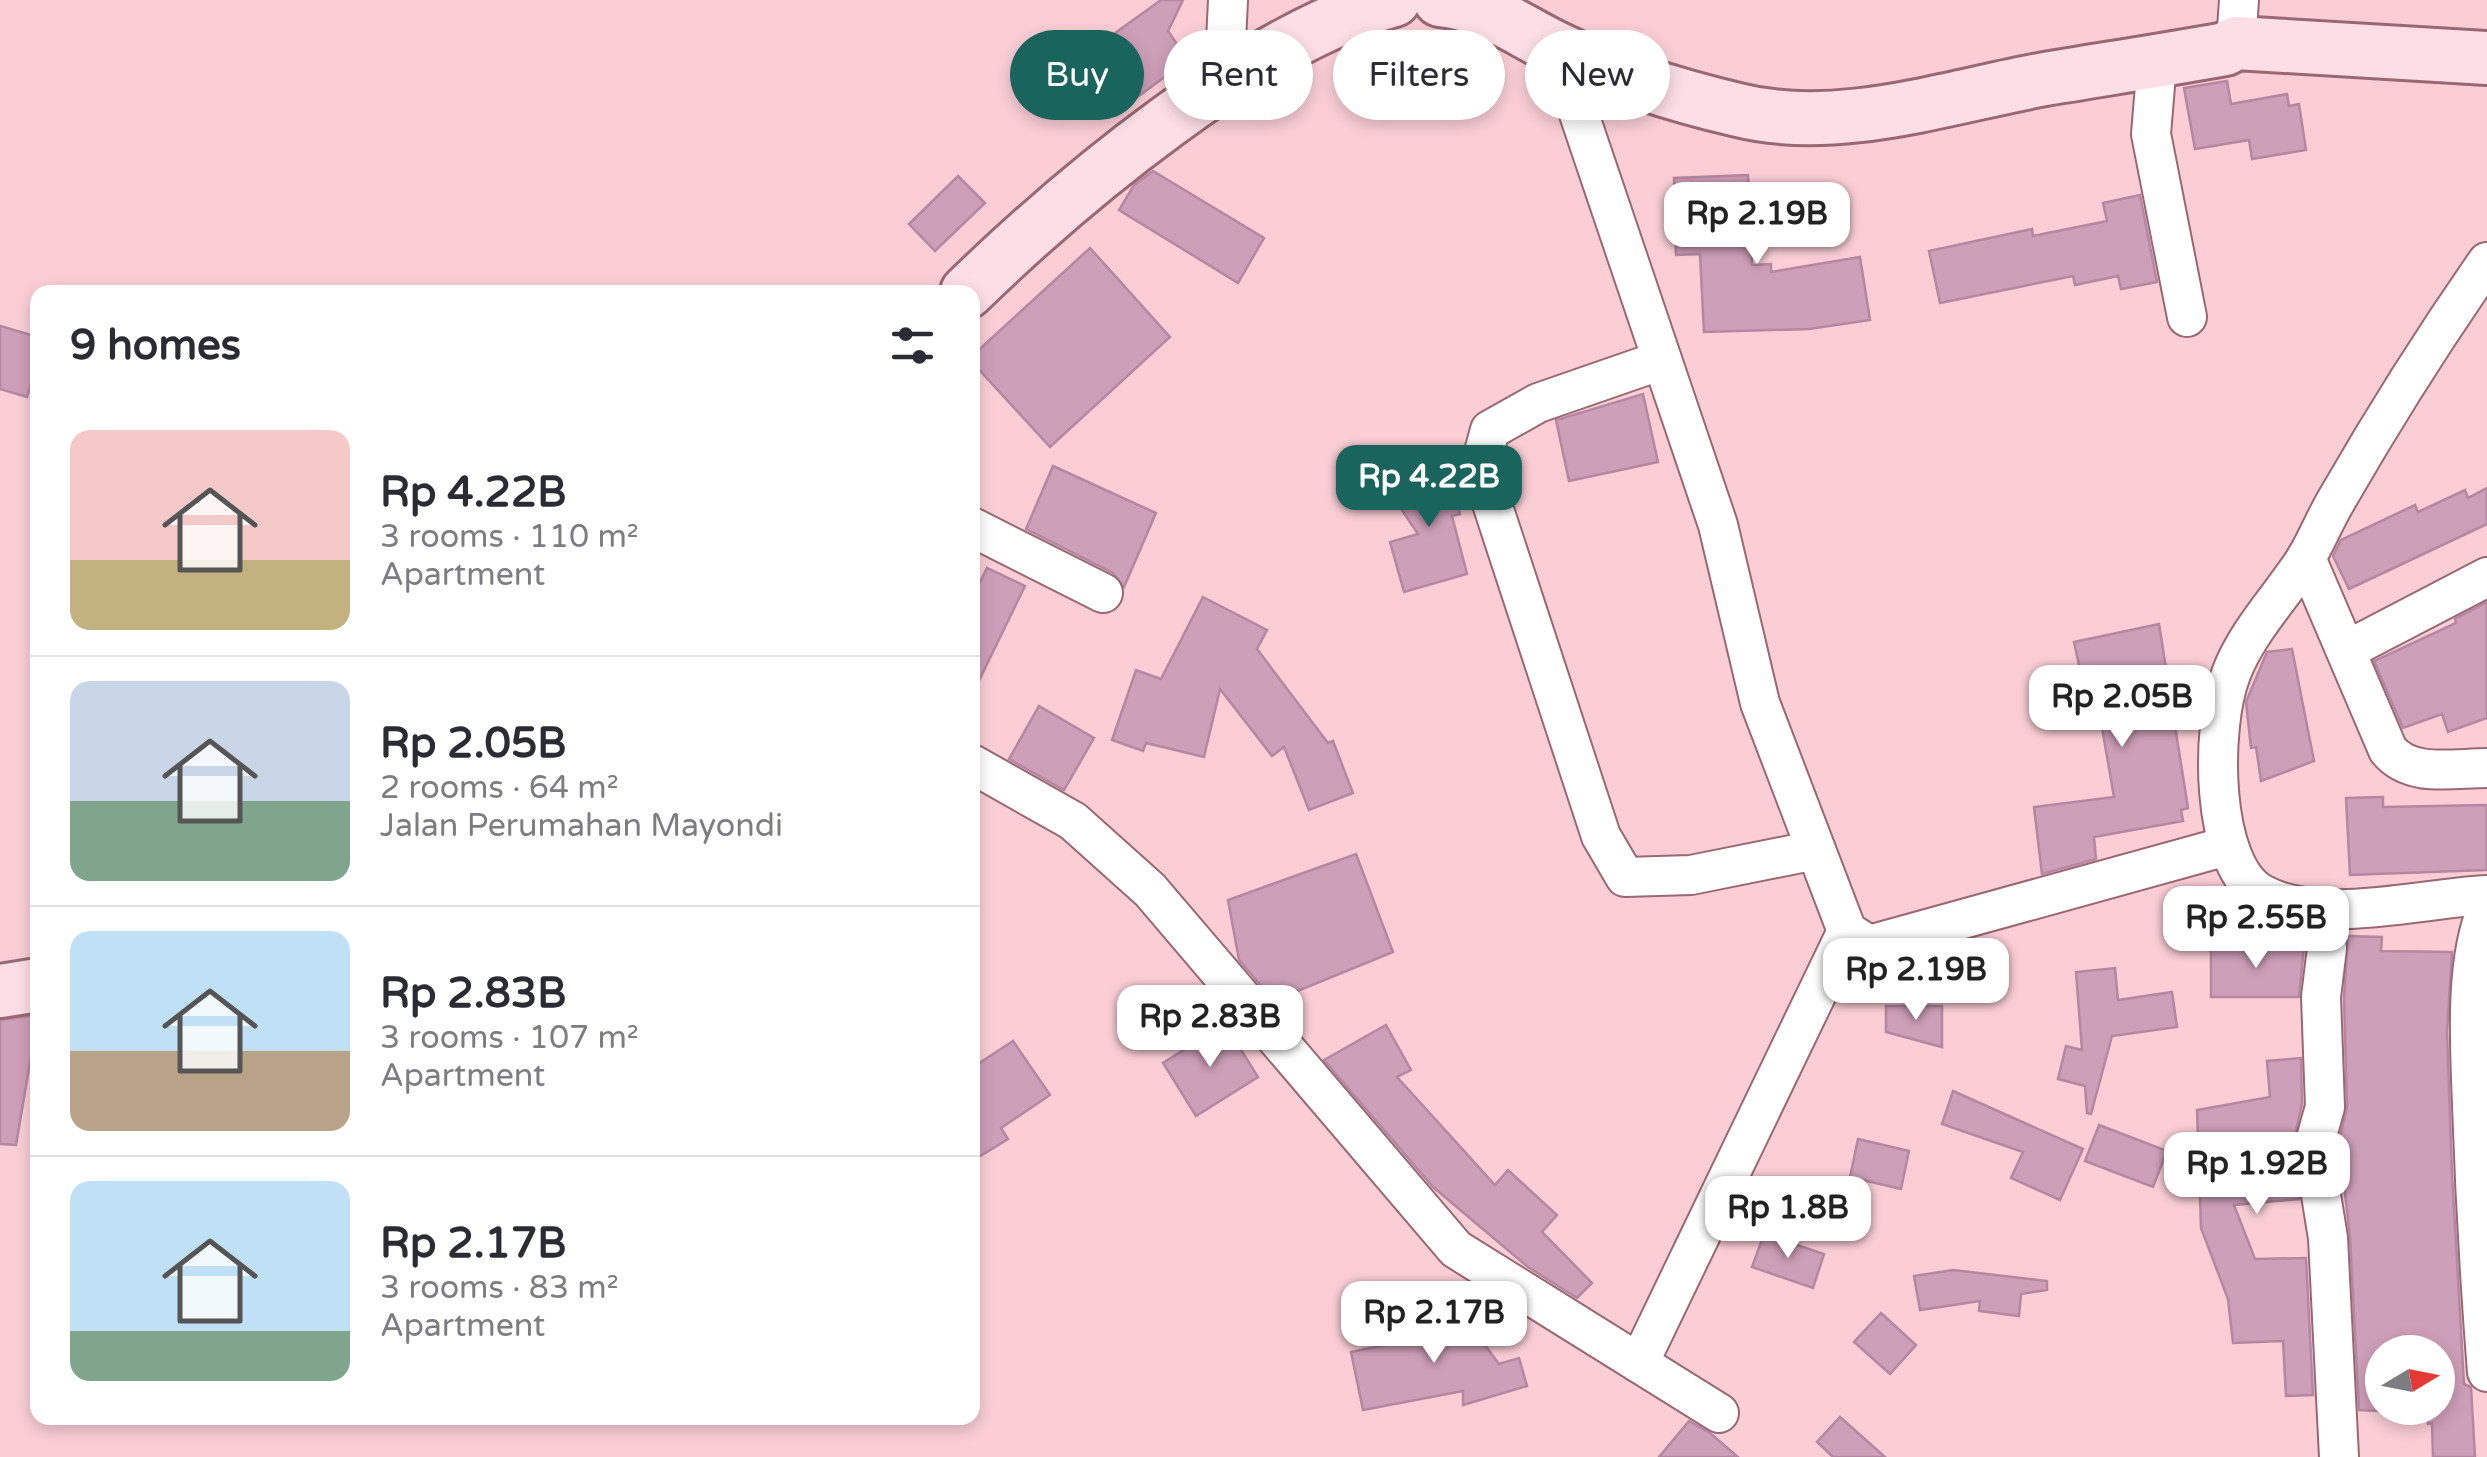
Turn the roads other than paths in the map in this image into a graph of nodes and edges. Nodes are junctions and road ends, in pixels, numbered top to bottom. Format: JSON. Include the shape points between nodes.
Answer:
{"nodes":[{"id":1,"x":1228,"y":0,"type":"edge"},
{"id":2,"x":1394,"y":0,"type":"edge"},
{"id":3,"x":1440,"y":0,"type":"edge"},
{"id":4,"x":2238,"y":22,"type":"edge"},
{"id":5,"x":1227,"y":30,"type":"edge"},
{"id":6,"x":1525,"y":31,"type":"edge"},
{"id":7,"x":1313,"y":33,"type":"edge"},
{"id":8,"x":2487,"y":58,"type":"edge"},
{"id":9,"x":2157,"y":62,"type":"junction"},
{"id":10,"x":1670,"y":89,"type":"edge"},
{"id":11,"x":1174,"y":120,"type":"edge"},
{"id":12,"x":1581,"y":120,"type":"edge"},
{"id":13,"x":2487,"y":262,"type":"edge"},
{"id":14,"x":976,"y":285,"type":"edge"},
{"id":15,"x":2187,"y":317,"type":"dead end"},
{"id":16,"x":1662,"y":360,"type":"junction"},
{"id":17,"x":980,"y":532,"type":"edge"},
{"id":18,"x":2306,"y":558,"type":"junction"},
{"id":19,"x":2487,"y":577,"type":"edge"},
{"id":20,"x":1103,"y":593,"type":"dead end"},
{"id":21,"x":2347,"y":650,"type":"junction"},
{"id":22,"x":2487,"y":768,"type":"edge"},
{"id":23,"x":980,"y":769,"type":"edge"},
{"id":24,"x":2227,"y":846,"type":"junction"},
{"id":25,"x":1816,"y":850,"type":"junction"},
{"id":26,"x":2487,"y":895,"type":"edge"},
{"id":27,"x":2487,"y":909,"type":"edge"},
{"id":28,"x":2322,"y":910,"type":"junction"},
{"id":29,"x":1847,"y":931,"type":"junction"},
{"id":30,"x":30,"y":986,"type":"edge"},
{"id":31,"x":0,"y":991,"type":"edge"},
{"id":32,"x":1639,"y":1363,"type":"junction"},
{"id":33,"x":2487,"y":1372,"type":"edge"},
{"id":34,"x":1719,"y":1413,"type":"dead end"},
{"id":35,"x":2339,"y":1457,"type":"edge"}],
"edges":[{"from":1,"to":5,"type":"street"},
{"from":2,"to":7,"type":"street","via":[[1354,10]]},
{"from":3,"to":6,"type":"street","via":[[1496,14]]},
{"from":4,"to":8,"type":"street"},
{"from":4,"to":9,"type":"street"},
{"from":9,"to":10,"type":"street","via":[[1833,117],[1781,118]]},
{"from":9,"to":15,"type":"street","via":[[2151,134]]},
{"from":11,"to":14,"type":"street","via":[[1075,194]]},
{"from":12,"to":16,"type":"street"},
{"from":13,"to":18,"type":"street","via":[[2336,499]]},
{"from":16,"to":25,"type":"street","via":[[1718,525],[1760,703]]},
{"from":16,"to":25,"type":"street","via":[[1538,402],[1490,430],[1480,466],[1601,836],[1625,877],[1691,875]]},
{"from":17,"to":20,"type":"street"},
{"from":18,"to":21,"type":"street"},
{"from":18,"to":24,"type":"street","via":[[2239,655],[2226,689],[2221,762]]},
{"from":19,"to":21,"type":"street"},
{"from":21,"to":22,"type":"street","via":[[2398,762],[2426,769]]},
{"from":23,"to":32,"type":"street","via":[[1073,821],[1150,890],[1456,1249]]},
{"from":24,"to":28,"type":"street","via":[[2242,880],[2261,894]]},
{"from":24,"to":29,"type":"street","via":[[1869,945]]},
{"from":25,"to":29,"type":"street"},
{"from":26,"to":28,"type":"street"},
{"from":27,"to":33,"type":"street","via":[[2470,1050],[2472,1184]]},
{"from":28,"to":35,"type":"street","via":[[2325,1107],[2316,1138]]},
{"from":29,"to":32,"type":"street"},
{"from":30,"to":31,"type":"street"},
{"from":32,"to":34,"type":"street"}]}
